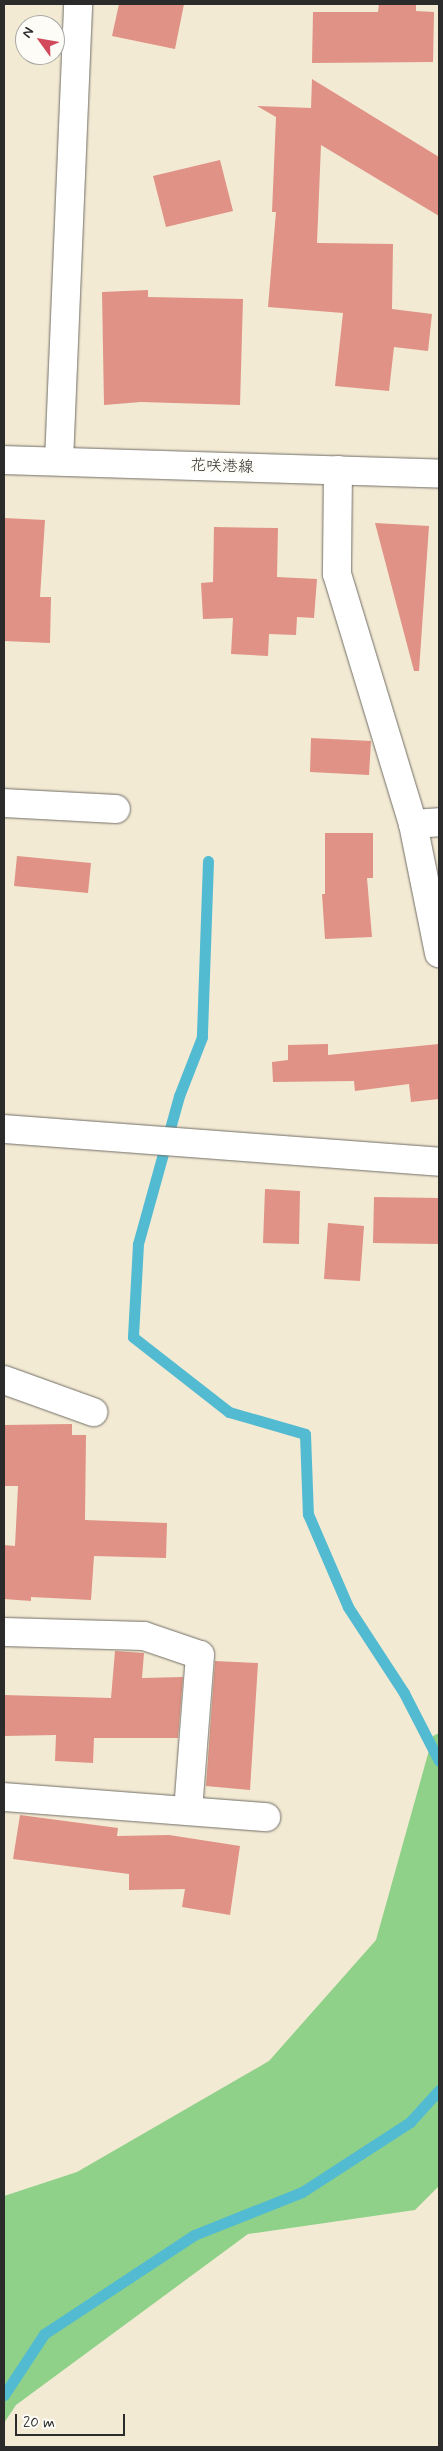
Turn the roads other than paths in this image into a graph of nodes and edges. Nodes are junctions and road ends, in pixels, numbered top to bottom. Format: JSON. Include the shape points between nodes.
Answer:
{"nodes":[{"id":1,"x":78,"y":4,"type":"edge"},
{"id":2,"x":4,"y":460,"type":"edge"},
{"id":3,"x":59,"y":461,"type":"junction"},
{"id":4,"x":338,"y":470,"type":"junction"},
{"id":5,"x":439,"y":474,"type":"edge"},
{"id":6,"x":4,"y":803,"type":"edge"},
{"id":7,"x":116,"y":809,"type":"dead end"},
{"id":8,"x":426,"y":823,"type":"edge"},
{"id":9,"x":439,"y":954,"type":"edge"},
{"id":10,"x":4,"y":1129,"type":"edge"},
{"id":11,"x":439,"y":1162,"type":"edge"},
{"id":12,"x":4,"y":1380,"type":"edge"},
{"id":13,"x":94,"y":1412,"type":"dead end"},
{"id":14,"x":4,"y":1632,"type":"edge"},
{"id":15,"x":4,"y":1797,"type":"edge"},
{"id":16,"x":188,"y":1811,"type":"junction"},
{"id":17,"x":266,"y":1817,"type":"dead end"}],
"edges":[{"from":1,"to":3,"type":"street"},
{"from":2,"to":3,"type":"street","name":"花咲港線"},
{"from":3,"to":4,"type":"street","name":"花咲港線"},
{"from":4,"to":5,"type":"street","name":"花咲港線"},
{"from":4,"to":8,"type":"street","via":[[337,574]]},
{"from":6,"to":7,"type":"street"},
{"from":8,"to":9,"type":"street"},
{"from":10,"to":11,"type":"street"},
{"from":12,"to":13,"type":"street"},
{"from":14,"to":16,"type":"street","via":[[144,1636],[200,1655]]},
{"from":15,"to":16,"type":"street"},
{"from":16,"to":17,"type":"street"}]}
